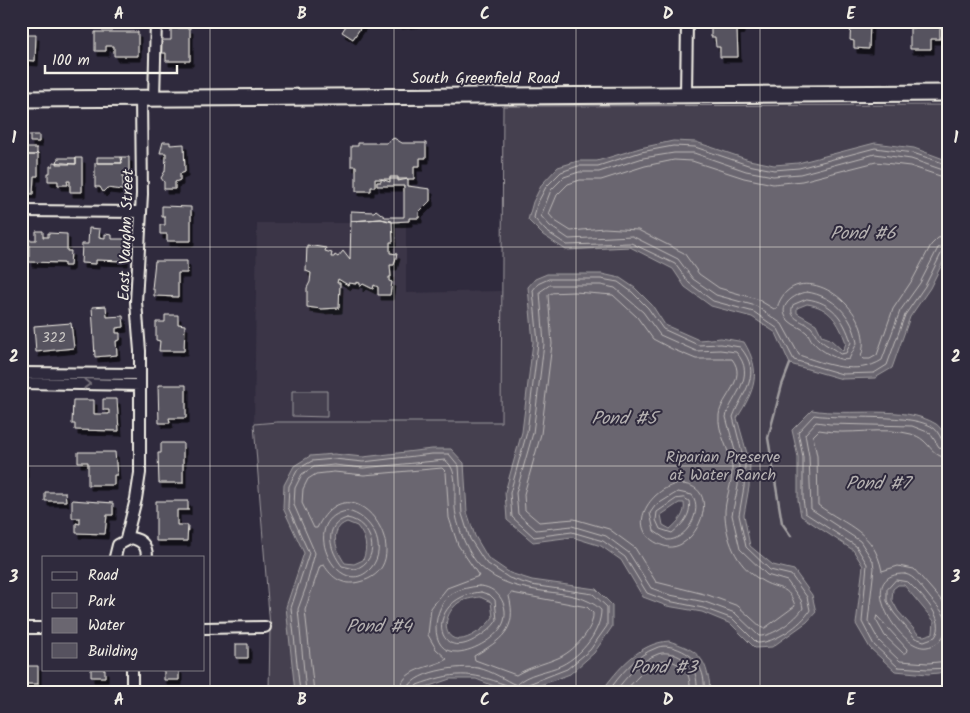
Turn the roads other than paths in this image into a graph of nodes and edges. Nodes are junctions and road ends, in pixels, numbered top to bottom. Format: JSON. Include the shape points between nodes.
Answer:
{"nodes":[{"id":1,"x":156,"y":21,"type":"edge"},
{"id":2,"x":687,"y":21,"type":"edge"},
{"id":3,"x":949,"y":93,"type":"edge"},
{"id":4,"x":686,"y":94,"type":"junction"},
{"id":5,"x":148,"y":98,"type":"junction"},
{"id":6,"x":21,"y":99,"type":"edge"},
{"id":7,"x":21,"y":211,"type":"edge"},
{"id":8,"x":140,"y":212,"type":"junction"},
{"id":9,"x":21,"y":373,"type":"edge"},
{"id":10,"x":139,"y":374,"type":"junction"},
{"id":11,"x":59,"y":378,"type":"junction"},
{"id":12,"x":21,"y":383,"type":"edge"},
{"id":13,"x":140,"y":385,"type":"junction"},
{"id":14,"x":126,"y":539,"type":"junction"},
{"id":15,"x":115,"y":556,"type":"edge"},
{"id":16,"x":147,"y":556,"type":"edge"},
{"id":17,"x":21,"y":628,"type":"edge"},
{"id":18,"x":42,"y":628,"type":"edge"},
{"id":19,"x":205,"y":628,"type":"edge"},
{"id":20,"x":265,"y":628,"type":"dead end"},
{"id":21,"x":132,"y":670,"type":"edge"},
{"id":22,"x":132,"y":692,"type":"edge"}],
"edges":[{"from":1,"to":5,"type":"street","name":"East Vaughn Street"},
{"from":2,"to":4,"type":"street"},
{"from":3,"to":4,"type":"main road","name":"South Greenfield Road"},
{"from":4,"to":5,"type":"main road","name":"South Greenfield Road"},
{"from":5,"to":6,"type":"main road","name":"South Greenfield Road"},
{"from":5,"to":8,"type":"street","name":"East Vaughn Street"},
{"from":7,"to":8,"type":"street"},
{"from":8,"to":10,"type":"street","name":"East Vaughn Street","via":[[136,302]]},
{"from":9,"to":11,"type":"street"},
{"from":10,"to":11,"type":"street"},
{"from":10,"to":13,"type":"street","name":"East Vaughn Street"},
{"from":11,"to":12,"type":"street"},
{"from":11,"to":13,"type":"street","one_way":true},
{"from":13,"to":14,"type":"street","name":"East Vaughn Street","via":[[140,473]]},
{"from":14,"to":15,"type":"street","name":"East Vaughn Street","via":[[118,545]]},
{"from":14,"to":16,"type":"street","via":[[141,542]]},
{"from":17,"to":18,"type":"street"},
{"from":19,"to":20,"type":"street"},
{"from":21,"to":22,"type":"street"}]}
